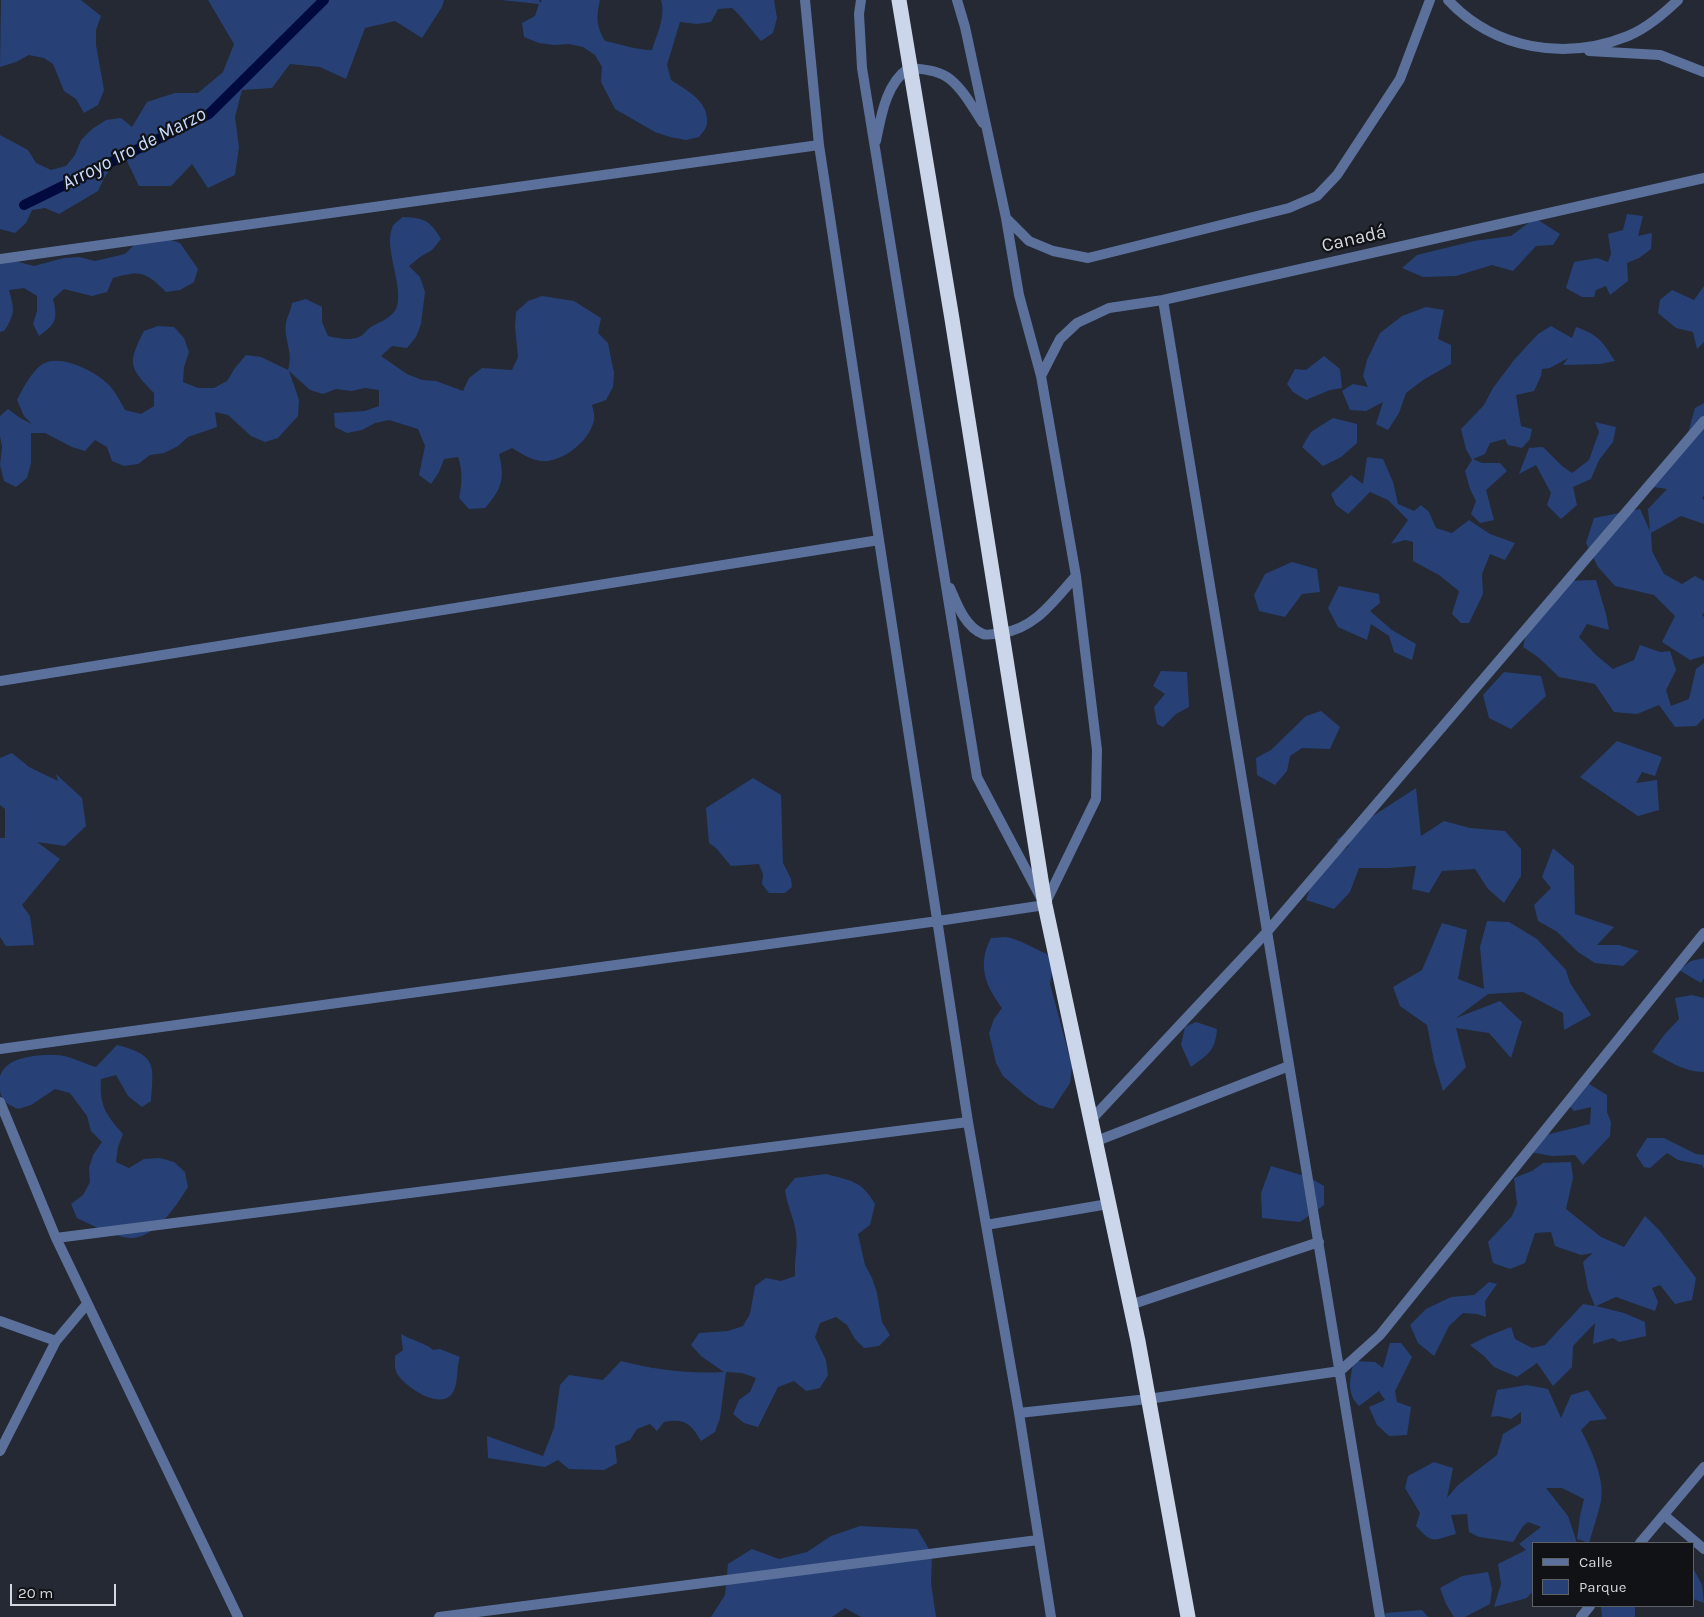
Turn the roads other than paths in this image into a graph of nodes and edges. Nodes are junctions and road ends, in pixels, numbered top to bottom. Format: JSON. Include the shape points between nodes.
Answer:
{"nodes":[{"id":1,"x":805,"y":0,"type":"edge"},
{"id":2,"x":861,"y":0,"type":"edge"},
{"id":3,"x":899,"y":0,"type":"edge"},
{"id":4,"x":957,"y":0,"type":"edge"},
{"id":5,"x":1430,"y":0,"type":"edge"},
{"id":6,"x":1448,"y":0,"type":"edge"},
{"id":7,"x":1678,"y":0,"type":"edge"},
{"id":8,"x":1560,"y":50,"type":"junction"},
{"id":9,"x":909,"y":68,"type":"junction"},
{"id":10,"x":1704,"y":72,"type":"edge"},
{"id":11,"x":986,"y":128,"type":"junction"},
{"id":12,"x":820,"y":145,"type":"junction"},
{"id":13,"x":875,"y":149,"type":"junction"},
{"id":14,"x":1704,"y":178,"type":"edge"},
{"id":15,"x":1006,"y":218,"type":"junction"},
{"id":16,"x":0,"y":259,"type":"edge"},
{"id":17,"x":1163,"y":300,"type":"junction"},
{"id":18,"x":1041,"y":376,"type":"junction"},
{"id":19,"x":1704,"y":421,"type":"edge"},
{"id":20,"x":879,"y":540,"type":"junction"},
{"id":21,"x":942,"y":567,"type":"junction"},
{"id":22,"x":1076,"y":576,"type":"junction"},
{"id":23,"x":1002,"y":633,"type":"junction"},
{"id":24,"x":0,"y":681,"type":"edge"},
{"id":25,"x":1045,"y":905,"type":"junction"},
{"id":26,"x":938,"y":922,"type":"junction"},
{"id":27,"x":1266,"y":932,"type":"junction"},
{"id":28,"x":1704,"y":933,"type":"edge"},
{"id":29,"x":0,"y":1049,"type":"edge"},
{"id":30,"x":1289,"y":1066,"type":"junction"},
{"id":31,"x":0,"y":1102,"type":"edge"},
{"id":32,"x":1090,"y":1121,"type":"junction"},
{"id":33,"x":968,"y":1122,"type":"junction"},
{"id":34,"x":1094,"y":1142,"type":"junction"},
{"id":35,"x":1108,"y":1204,"type":"junction"},
{"id":36,"x":986,"y":1225,"type":"junction"},
{"id":37,"x":56,"y":1238,"type":"junction"},
{"id":38,"x":1319,"y":1242,"type":"junction"},
{"id":39,"x":88,"y":1304,"type":"junction"},
{"id":40,"x":1130,"y":1305,"type":"junction"},
{"id":41,"x":0,"y":1321,"type":"edge"},
{"id":42,"x":56,"y":1341,"type":"junction"},
{"id":43,"x":1340,"y":1371,"type":"junction"},
{"id":44,"x":1148,"y":1399,"type":"junction"},
{"id":45,"x":1019,"y":1413,"type":"junction"},
{"id":46,"x":0,"y":1451,"type":"edge"},
{"id":47,"x":1704,"y":1467,"type":"edge"},
{"id":48,"x":1664,"y":1515,"type":"junction"},
{"id":49,"x":1038,"y":1540,"type":"junction"},
{"id":50,"x":1641,"y":1542,"type":"edge"},
{"id":51,"x":1704,"y":1548,"type":"edge"},
{"id":52,"x":1589,"y":1607,"type":"edge"},
{"id":53,"x":238,"y":1617,"type":"edge"},
{"id":54,"x":439,"y":1617,"type":"edge"},
{"id":55,"x":1051,"y":1617,"type":"edge"},
{"id":56,"x":1188,"y":1617,"type":"edge"},
{"id":57,"x":1380,"y":1617,"type":"edge"},
{"id":58,"x":1581,"y":1617,"type":"edge"}],
"edges":[{"from":1,"to":12,"type":"street"},
{"from":2,"to":13,"type":"street","via":[[862,68]]},
{"from":3,"to":9,"type":"highway"},
{"from":4,"to":11,"type":"street"},
{"from":5,"to":15,"type":"street","via":[[1400,79],[1337,175],[1317,196],[1289,208],[1088,258],[1053,251],[1030,241]]},
{"from":6,"to":8,"type":"street","via":[[1491,32],[1525,45]]},
{"from":7,"to":8,"type":"street","via":[[1660,17],[1630,35],[1596,46]]},
{"from":8,"to":10,"type":"street","via":[[1660,56]]},
{"from":9,"to":11,"type":"street","via":[[947,77]]},
{"from":9,"to":13,"type":"street","via":[[900,73],[891,90],[881,114]]},
{"from":9,"to":23,"type":"highway"},
{"from":11,"to":15,"type":"street"},
{"from":12,"to":16,"type":"street"},
{"from":12,"to":20,"type":"street"},
{"from":13,"to":21,"type":"street"},
{"from":14,"to":17,"type":"street","name":"Canadá"},
{"from":15,"to":18,"type":"street","via":[[1019,295]]},
{"from":17,"to":18,"type":"street","name":"Canadá","via":[[1109,308],[1077,323],[1060,339]]},
{"from":17,"to":27,"type":"street"},
{"from":18,"to":22,"type":"street"},
{"from":19,"to":27,"type":"street"},
{"from":20,"to":24,"type":"street"},
{"from":20,"to":26,"type":"street"},
{"from":21,"to":23,"type":"street","via":[[958,608],[975,630],[984,635]]},
{"from":21,"to":25,"type":"street","via":[[977,777]]},
{"from":22,"to":23,"type":"street","via":[[1033,622],[1016,631]]},
{"from":22,"to":25,"type":"street","via":[[1097,750],[1096,799]]},
{"from":23,"to":25,"type":"highway"},
{"from":25,"to":26,"type":"street"},
{"from":25,"to":32,"type":"highway"},
{"from":26,"to":29,"type":"street"},
{"from":26,"to":33,"type":"street"},
{"from":27,"to":30,"type":"street"},
{"from":27,"to":32,"type":"street"},
{"from":28,"to":43,"type":"street","via":[[1380,1335]]},
{"from":30,"to":34,"type":"street"},
{"from":30,"to":38,"type":"street"},
{"from":31,"to":37,"type":"street"},
{"from":32,"to":34,"type":"highway"},
{"from":33,"to":36,"type":"street"},
{"from":33,"to":37,"type":"street"},
{"from":34,"to":35,"type":"highway"},
{"from":35,"to":36,"type":"street"},
{"from":35,"to":40,"type":"highway"},
{"from":36,"to":45,"type":"street"},
{"from":37,"to":39,"type":"street"},
{"from":38,"to":40,"type":"street"},
{"from":38,"to":43,"type":"street"},
{"from":39,"to":42,"type":"street"},
{"from":39,"to":53,"type":"street"},
{"from":40,"to":44,"type":"highway"},
{"from":41,"to":42,"type":"street"},
{"from":42,"to":46,"type":"street"},
{"from":43,"to":44,"type":"street"},
{"from":43,"to":57,"type":"street"},
{"from":44,"to":45,"type":"street"},
{"from":44,"to":56,"type":"highway"},
{"from":45,"to":49,"type":"street"},
{"from":47,"to":48,"type":"street"},
{"from":48,"to":50,"type":"street"},
{"from":48,"to":51,"type":"street"},
{"from":49,"to":54,"type":"street"},
{"from":49,"to":55,"type":"street"},
{"from":52,"to":58,"type":"street"}]}
